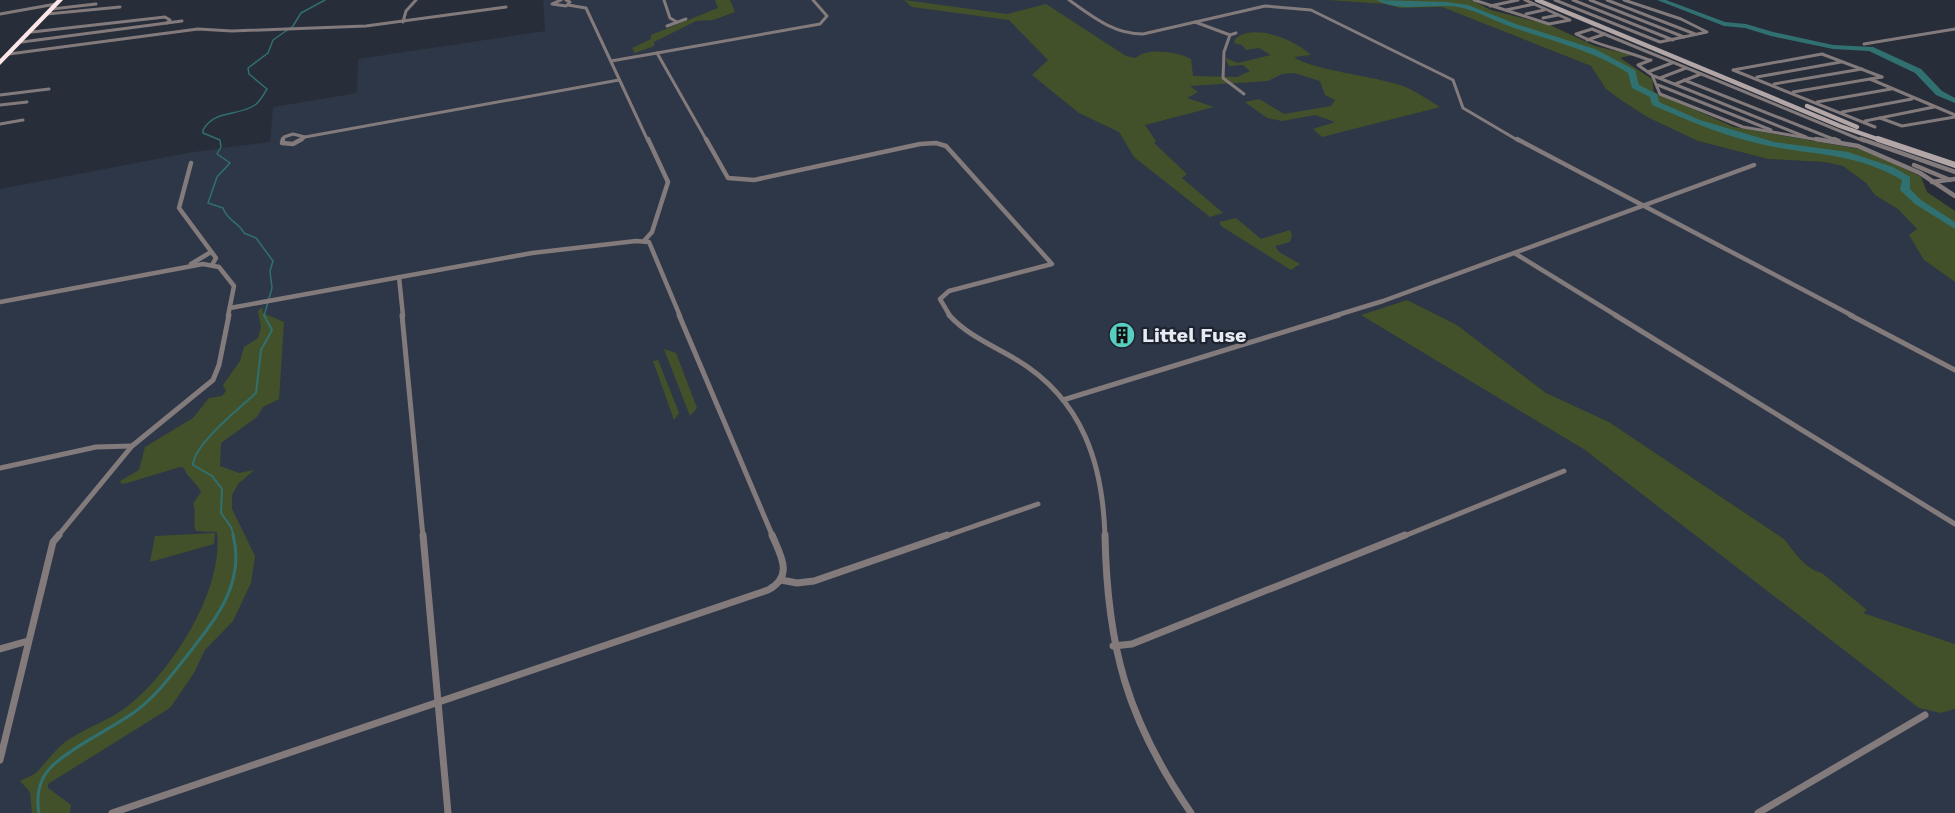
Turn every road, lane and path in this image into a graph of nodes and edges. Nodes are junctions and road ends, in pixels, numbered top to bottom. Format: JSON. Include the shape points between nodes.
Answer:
{"nodes":[{"id":1,"x":416,"y":0,"type":"edge"},
{"id":2,"x":561,"y":0,"type":"edge"},
{"id":3,"x":664,"y":0,"type":"edge"},
{"id":4,"x":813,"y":0,"type":"edge"},
{"id":5,"x":1069,"y":0,"type":"edge"},
{"id":6,"x":1487,"y":0,"type":"edge"},
{"id":7,"x":1518,"y":0,"type":"edge"},
{"id":8,"x":1525,"y":0,"type":"edge"},
{"id":9,"x":1542,"y":0,"type":"edge"},
{"id":10,"x":1556,"y":0,"type":"edge"},
{"id":11,"x":1573,"y":0,"type":"edge"},
{"id":12,"x":1590,"y":0,"type":"edge"},
{"id":13,"x":1607,"y":0,"type":"edge"},
{"id":14,"x":1624,"y":0,"type":"edge"},
{"id":15,"x":568,"y":1,"type":"edge"},
{"id":16,"x":1477,"y":1,"type":"edge"},
{"id":17,"x":1535,"y":2,"type":"edge"},
{"id":18,"x":96,"y":4,"type":"dead end"},
{"id":19,"x":1488,"y":6,"type":"junction"},
{"id":20,"x":54,"y":7,"type":"edge"},
{"id":21,"x":120,"y":7,"type":"dead end"},
{"id":22,"x":506,"y":7,"type":"dead end"},
{"id":23,"x":1546,"y":9,"type":"junction"},
{"id":24,"x":1653,"y":9,"type":"junction"},
{"id":25,"x":1503,"y":11,"type":"junction"},
{"id":26,"x":0,"y":14,"type":"edge"},
{"id":27,"x":1526,"y":14,"type":"dead end"},
{"id":28,"x":1642,"y":14,"type":"junction"},
{"id":29,"x":1560,"y":15,"type":"junction"},
{"id":30,"x":1543,"y":18,"type":"dead end"},
{"id":31,"x":686,"y":19,"type":"dead end"},
{"id":32,"x":182,"y":21,"type":"dead end"},
{"id":33,"x":403,"y":22,"type":"junction"},
{"id":34,"x":677,"y":22,"type":"junction"},
{"id":35,"x":1195,"y":22,"type":"junction"},
{"id":36,"x":167,"y":23,"type":"junction"},
{"id":37,"x":667,"y":26,"type":"dead end"},
{"id":38,"x":1955,"y":28,"type":"edge"},
{"id":39,"x":32,"y":32,"type":"junction"},
{"id":40,"x":1236,"y":33,"type":"dead end"},
{"id":41,"x":1605,"y":34,"type":"junction"},
{"id":42,"x":1230,"y":35,"type":"junction"},
{"id":43,"x":1696,"y":35,"type":"junction"},
{"id":44,"x":1685,"y":37,"type":"junction"},
{"id":45,"x":1617,"y":39,"type":"junction"},
{"id":46,"x":1587,"y":40,"type":"junction"},
{"id":47,"x":1674,"y":40,"type":"junction"},
{"id":48,"x":22,"y":42,"type":"junction"},
{"id":49,"x":1864,"y":44,"type":"dead end"},
{"id":50,"x":1601,"y":45,"type":"dead end"},
{"id":51,"x":1631,"y":45,"type":"junction"},
{"id":52,"x":1620,"y":48,"type":"junction"},
{"id":53,"x":657,"y":53,"type":"junction"},
{"id":54,"x":1659,"y":56,"type":"junction"},
{"id":55,"x":4,"y":58,"type":"edge"},
{"id":56,"x":1649,"y":60,"type":"junction"},
{"id":57,"x":611,"y":61,"type":"junction"},
{"id":58,"x":1844,"y":61,"type":"junction"},
{"id":59,"x":1672,"y":63,"type":"dead end"},
{"id":60,"x":1686,"y":68,"type":"junction"},
{"id":61,"x":1864,"y":69,"type":"junction"},
{"id":62,"x":1648,"y":72,"type":"junction"},
{"id":63,"x":1701,"y":74,"type":"junction"},
{"id":64,"x":1652,"y":75,"type":"junction"},
{"id":65,"x":1757,"y":76,"type":"dead end"},
{"id":66,"x":1660,"y":78,"type":"junction"},
{"id":67,"x":1870,"y":79,"type":"junction"},
{"id":68,"x":619,"y":80,"type":"junction"},
{"id":69,"x":1684,"y":80,"type":"junction"},
{"id":70,"x":1675,"y":84,"type":"junction"},
{"id":71,"x":1658,"y":85,"type":"junction"},
{"id":72,"x":1772,"y":85,"type":"dead end"},
{"id":73,"x":1892,"y":88,"type":"junction"},
{"id":74,"x":49,"y":89,"type":"dead end"},
{"id":75,"x":1791,"y":93,"type":"junction"},
{"id":76,"x":1244,"y":94,"type":"dead end"},
{"id":77,"x":0,"y":95,"type":"edge"},
{"id":78,"x":1756,"y":97,"type":"junction"},
{"id":79,"x":1914,"y":99,"type":"junction"},
{"id":80,"x":27,"y":102,"type":"dead end"},
{"id":81,"x":1816,"y":102,"type":"junction"},
{"id":82,"x":1742,"y":103,"type":"junction"},
{"id":83,"x":0,"y":105,"type":"edge"},
{"id":84,"x":1807,"y":106,"type":"junction"},
{"id":85,"x":1732,"y":107,"type":"junction"},
{"id":86,"x":1934,"y":107,"type":"junction"},
{"id":87,"x":1799,"y":109,"type":"junction"},
{"id":88,"x":1722,"y":111,"type":"junction"},
{"id":89,"x":1841,"y":112,"type":"junction"},
{"id":90,"x":1955,"y":116,"type":"edge"},
{"id":91,"x":1880,"y":118,"type":"junction"},
{"id":92,"x":23,"y":120,"type":"dead end"},
{"id":93,"x":1864,"y":121,"type":"junction"},
{"id":94,"x":0,"y":124,"type":"edge"},
{"id":95,"x":1875,"y":127,"type":"dead end"},
{"id":96,"x":1782,"y":135,"type":"junction"},
{"id":97,"x":305,"y":137,"type":"junction"},
{"id":98,"x":1816,"y":140,"type":"junction"},
{"id":99,"x":1863,"y":141,"type":"junction"},
{"id":100,"x":1847,"y":145,"type":"junction"},
{"id":101,"x":1858,"y":146,"type":"junction"},
{"id":102,"x":1921,"y":159,"type":"junction"},
{"id":103,"x":1955,"y":160,"type":"edge"},
{"id":104,"x":191,"y":163,"type":"dead end"},
{"id":105,"x":1754,"y":165,"type":"dead end"},
{"id":106,"x":1955,"y":165,"type":"edge"},
{"id":107,"x":1912,"y":167,"type":"junction"},
{"id":108,"x":1955,"y":172,"type":"edge"},
{"id":109,"x":1952,"y":179,"type":"edge"},
{"id":110,"x":1932,"y":182,"type":"junction"},
{"id":111,"x":1955,"y":190,"type":"edge"},
{"id":112,"x":1947,"y":191,"type":"junction"},
{"id":113,"x":1955,"y":196,"type":"edge"},
{"id":114,"x":1644,"y":206,"type":"junction"},
{"id":115,"x":644,"y":241,"type":"junction"},
{"id":116,"x":211,"y":252,"type":"junction"},
{"id":117,"x":1516,"y":254,"type":"junction"},
{"id":118,"x":212,"y":265,"type":"junction"},
{"id":119,"x":190,"y":266,"type":"junction"},
{"id":120,"x":399,"y":277,"type":"junction"},
{"id":121,"x":286,"y":298,"type":"joint"},
{"id":122,"x":0,"y":302,"type":"edge"},
{"id":123,"x":248,"y":305,"type":"joint"},
{"id":124,"x":230,"y":308,"type":"junction"},
{"id":125,"x":1955,"y":370,"type":"edge"},
{"id":126,"x":1063,"y":400,"type":"junction"},
{"id":127,"x":132,"y":446,"type":"junction"},
{"id":128,"x":0,"y":468,"type":"edge"},
{"id":129,"x":1564,"y":471,"type":"dead end"},
{"id":130,"x":1038,"y":504,"type":"dead end"},
{"id":131,"x":1955,"y":524,"type":"edge"},
{"id":132,"x":781,"y":580,"type":"junction"},
{"id":133,"x":28,"y":641,"type":"junction"},
{"id":134,"x":1113,"y":646,"type":"junction"},
{"id":135,"x":0,"y":649,"type":"edge"},
{"id":136,"x":438,"y":701,"type":"junction"},
{"id":137,"x":1925,"y":715,"type":"dead end"},
{"id":138,"x":0,"y":760,"type":"edge"},
{"id":139,"x":112,"y":813,"type":"edge"},
{"id":140,"x":448,"y":813,"type":"edge"},
{"id":141,"x":1191,"y":813,"type":"edge"},
{"id":142,"x":1758,"y":813,"type":"edge"}],
"edges":[{"from":1,"to":33,"type":"street","via":[[406,11]]},
{"from":2,"to":15,"type":"street","via":[[552,4],[558,7]]},
{"from":3,"to":34,"type":"street","via":[[670,18]]},
{"from":4,"to":53,"type":"street","via":[[827,16],[823,22]]},
{"from":5,"to":35,"type":"street","via":[[1125,34],[1143,34]]},
{"from":6,"to":16,"type":"street"},
{"from":7,"to":19,"type":"street"},
{"from":8,"to":17,"type":"street"},
{"from":9,"to":84,"type":"street"},
{"from":10,"to":47,"type":"street","via":[[1659,42]]},
{"from":11,"to":47,"type":"street"},
{"from":12,"to":44,"type":"street"},
{"from":13,"to":28,"type":"street"},
{"from":14,"to":24,"type":"street"},
{"from":15,"to":57,"type":"street","via":[[586,9]]},
{"from":16,"to":19,"type":"street"},
{"from":17,"to":23,"type":"street"},
{"from":17,"to":25,"type":"street"},
{"from":17,"to":87,"type":"street"},
{"from":18,"to":20,"type":"street"},
{"from":19,"to":25,"type":"street"},
{"from":20,"to":21,"type":"street"},
{"from":20,"to":26,"type":"street"},
{"from":20,"to":39,"type":"highway"},
{"from":22,"to":33,"type":"street"},
{"from":23,"to":27,"type":"street"},
{"from":23,"to":29,"type":"street"},
{"from":24,"to":28,"type":"street"},
{"from":24,"to":43,"type":"street","via":[[1707,31]]},
{"from":25,"to":29,"type":"street","via":[[1550,24],[1570,20]]},
{"from":28,"to":43,"type":"street"},
{"from":29,"to":30,"type":"street"},
{"from":31,"to":34,"type":"street"},
{"from":32,"to":36,"type":"street"},
{"from":33,"to":55,"type":"street","via":[[228,32],[198,29]]},
{"from":34,"to":37,"type":"street"},
{"from":35,"to":42,"type":"street"},
{"from":35,"to":114,"type":"street","via":[[1267,6],[1319,12],[1451,79],[1467,112]]},
{"from":36,"to":39,"type":"street","via":[[170,20],[165,17]]},
{"from":36,"to":48,"type":"street"},
{"from":38,"to":49,"type":"street"},
{"from":39,"to":48,"type":"highway"},
{"from":40,"to":42,"type":"street"},
{"from":41,"to":45,"type":"street"},
{"from":41,"to":46,"type":"street"},
{"from":41,"to":46,"type":"street","via":[[1592,29],[1576,34]]},
{"from":42,"to":76,"type":"street","via":[[1222,51],[1226,68],[1223,78]]},
{"from":43,"to":44,"type":"street"},
{"from":44,"to":47,"type":"street"},
{"from":45,"to":50,"type":"street"},
{"from":45,"to":51,"type":"street"},
{"from":46,"to":52,"type":"street"},
{"from":48,"to":55,"type":"highway"},
{"from":51,"to":52,"type":"street"},
{"from":51,"to":54,"type":"street"},
{"from":52,"to":56,"type":"street"},
{"from":53,"to":57,"type":"street"},
{"from":53,"to":126,"type":"street","via":[[722,173],[730,179],[754,180],[920,144],[946,146],[1052,264],[949,291],[940,298],[943,306],[960,326],[1026,366]]},
{"from":54,"to":56,"type":"street"},
{"from":54,"to":60,"type":"street"},
{"from":56,"to":62,"type":"street","via":[[1638,65]]},
{"from":57,"to":68,"type":"street"},
{"from":58,"to":61,"type":"street"},
{"from":58,"to":65,"type":"street"},
{"from":58,"to":75,"type":"street","via":[[1822,54],[1733,70]]},
{"from":59,"to":62,"type":"street"},
{"from":60,"to":63,"type":"street"},
{"from":60,"to":66,"type":"street"},
{"from":61,"to":67,"type":"street","via":[[1882,77]]},
{"from":61,"to":72,"type":"street"},
{"from":62,"to":64,"type":"street"},
{"from":63,"to":69,"type":"street"},
{"from":63,"to":78,"type":"street"},
{"from":64,"to":66,"type":"street"},
{"from":64,"to":71,"type":"street"},
{"from":66,"to":70,"type":"street"},
{"from":67,"to":73,"type":"street"},
{"from":67,"to":75,"type":"street"},
{"from":68,"to":97,"type":"street"},
{"from":68,"to":115,"type":"street","via":[[668,185],[652,232]]},
{"from":69,"to":70,"type":"street"},
{"from":69,"to":82,"type":"street"},
{"from":70,"to":85,"type":"street"},
{"from":71,"to":88,"type":"street"},
{"from":71,"to":96,"type":"street","via":[[1660,94],[1743,127]]},
{"from":73,"to":79,"type":"street"},
{"from":73,"to":81,"type":"street"},
{"from":74,"to":77,"type":"street"},
{"from":75,"to":81,"type":"street"},
{"from":78,"to":82,"type":"street"},
{"from":78,"to":99,"type":"street"},
{"from":79,"to":86,"type":"street"},
{"from":79,"to":89,"type":"street"},
{"from":80,"to":83,"type":"street"},
{"from":81,"to":84,"type":"street"},
{"from":81,"to":89,"type":"street"},
{"from":82,"to":85,"type":"street"},
{"from":82,"to":100,"type":"street"},
{"from":84,"to":87,"type":"street"},
{"from":84,"to":103,"type":"street","via":[[1872,133]]},
{"from":85,"to":88,"type":"street"},
{"from":85,"to":98,"type":"street"},
{"from":86,"to":90,"type":"street"},
{"from":86,"to":91,"type":"street"},
{"from":87,"to":106,"type":"street"},
{"from":88,"to":96,"type":"street"},
{"from":89,"to":93,"type":"street"},
{"from":90,"to":91,"type":"street","via":[[1904,126]]},
{"from":91,"to":93,"type":"street"},
{"from":92,"to":94,"type":"street"},
{"from":93,"to":95,"type":"street"},
{"from":96,"to":98,"type":"street"},
{"from":97,"to":97,"type":"street","via":[[293,134],[281,141],[293,144]]},
{"from":98,"to":100,"type":"street"},
{"from":99,"to":101,"type":"street"},
{"from":99,"to":102,"type":"street"},
{"from":100,"to":101,"type":"street"},
{"from":101,"to":107,"type":"street"},
{"from":102,"to":107,"type":"street"},
{"from":102,"to":108,"type":"street"},
{"from":104,"to":116,"type":"street","via":[[179,208]]},
{"from":105,"to":114,"type":"street"},
{"from":107,"to":109,"type":"street"},
{"from":107,"to":110,"type":"street"},
{"from":109,"to":110,"type":"street"},
{"from":110,"to":112,"type":"street"},
{"from":111,"to":112,"type":"street"},
{"from":112,"to":113,"type":"street"},
{"from":114,"to":117,"type":"street"},
{"from":114,"to":125,"type":"street"},
{"from":115,"to":120,"type":"street","via":[[536,252]]},
{"from":115,"to":132,"type":"street","via":[[652,245],[784,564]]},
{"from":116,"to":118,"type":"street","via":[[216,260]]},
{"from":116,"to":119,"type":"street"},
{"from":117,"to":126,"type":"street","via":[[1357,310]]},
{"from":117,"to":131,"type":"street"},
{"from":118,"to":119,"type":"street"},
{"from":118,"to":124,"type":"street","via":[[233,283]]},
{"from":119,"to":122,"type":"street"},
{"from":120,"to":121,"type":"street"},
{"from":120,"to":136,"type":"street"},
{"from":121,"to":123,"type":"street"},
{"from":123,"to":124,"type":"street"},
{"from":124,"to":127,"type":"street","via":[[213,380]]},
{"from":126,"to":134,"type":"street","via":[[1086,436],[1098,469]]},
{"from":127,"to":128,"type":"street","via":[[96,447]]},
{"from":127,"to":133,"type":"street","via":[[54,540]]},
{"from":129,"to":134,"type":"street","via":[[1132,644]]},
{"from":130,"to":132,"type":"street","via":[[814,581]]},
{"from":132,"to":136,"type":"street","via":[[768,590]]},
{"from":133,"to":135,"type":"street"},
{"from":133,"to":138,"type":"street"},
{"from":134,"to":141,"type":"street","via":[[1126,694],[1142,731]]},
{"from":136,"to":139,"type":"street"},
{"from":136,"to":140,"type":"street"},
{"from":137,"to":142,"type":"street"}]}
